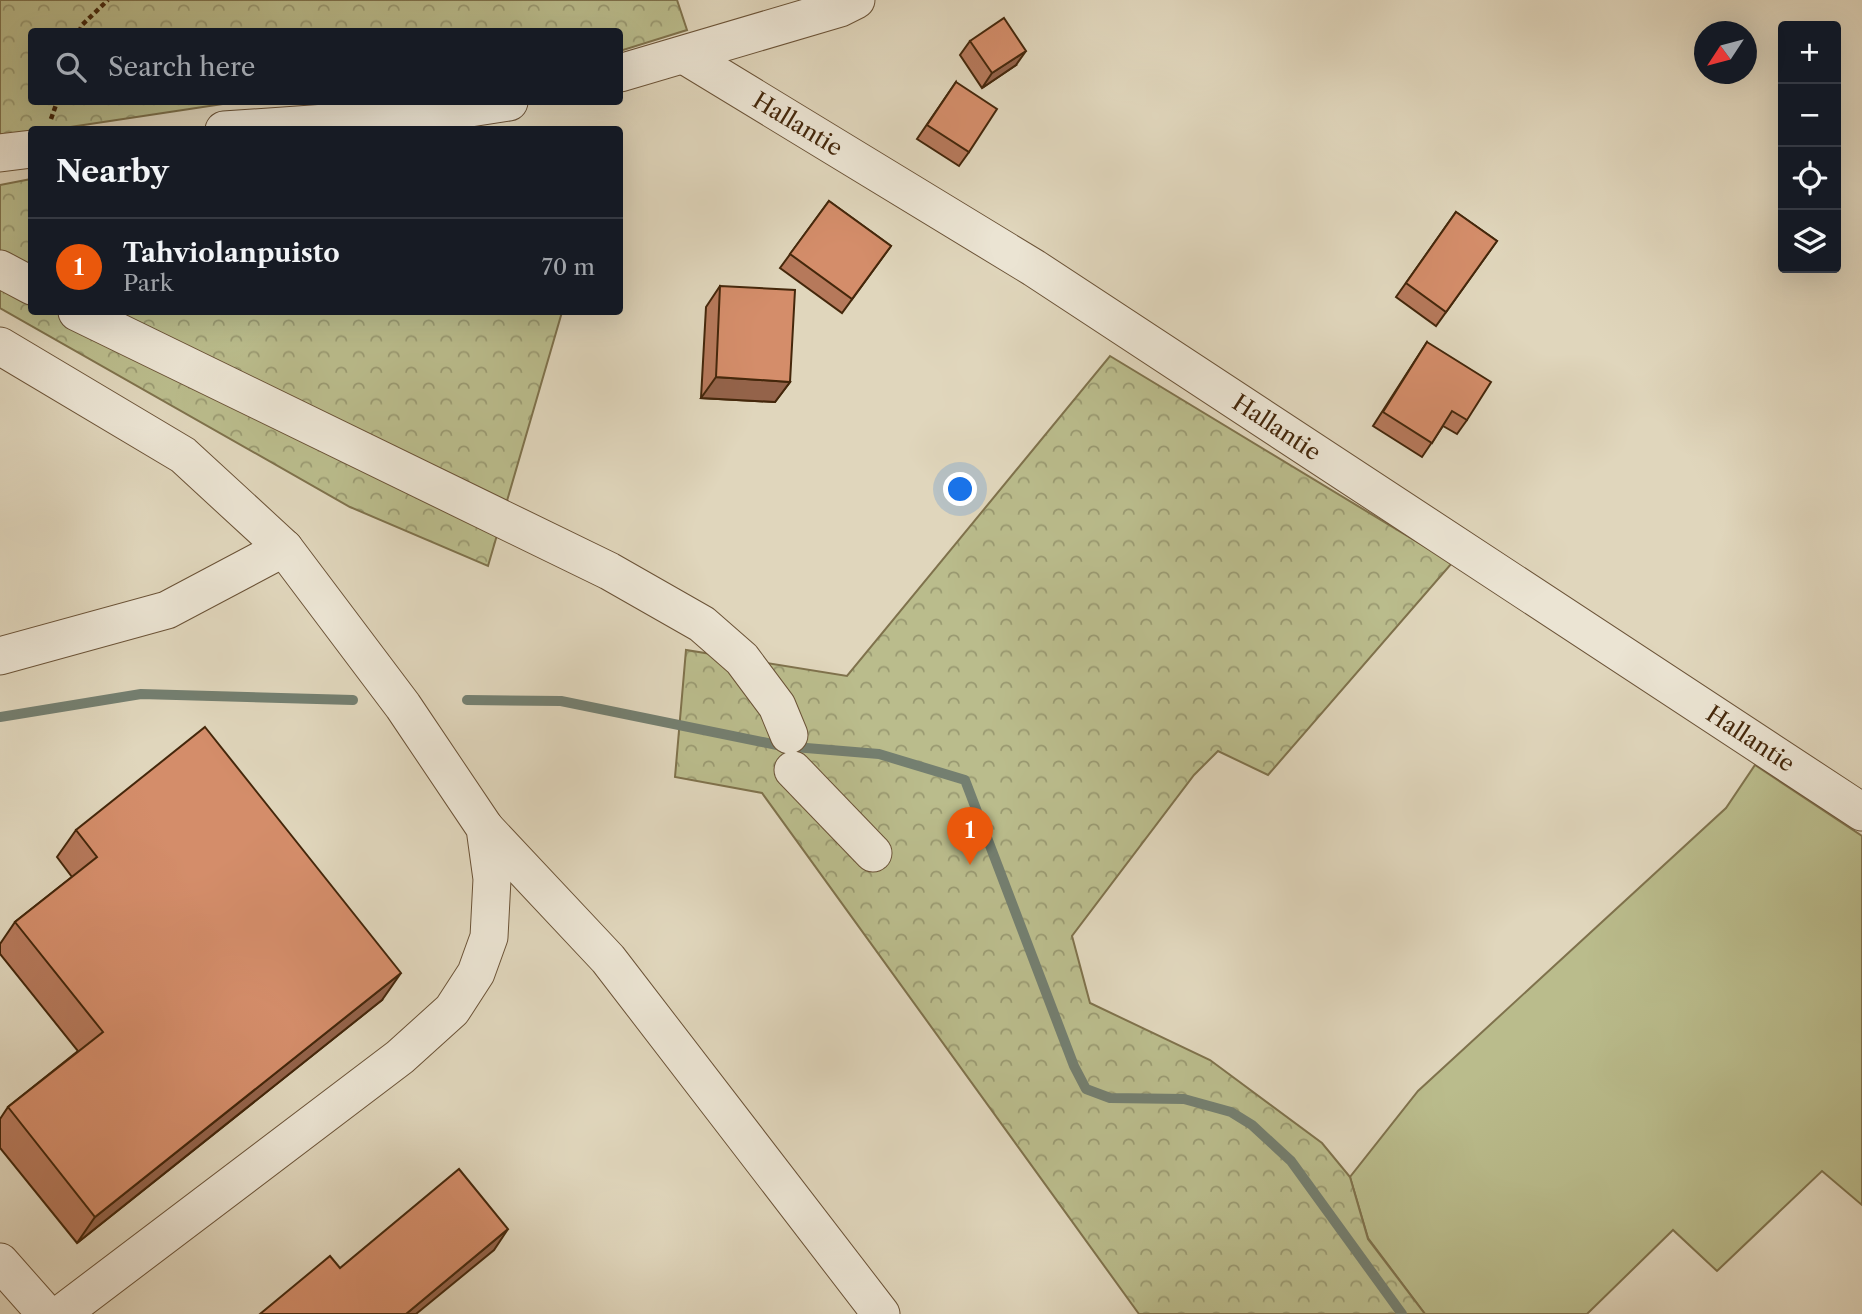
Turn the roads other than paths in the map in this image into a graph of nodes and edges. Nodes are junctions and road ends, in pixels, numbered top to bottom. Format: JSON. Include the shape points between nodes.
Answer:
{"nodes":[{"id":1,"x":856,"y":0,"type":"edge"},
{"id":2,"x":684,"y":55,"type":"junction"},
{"id":3,"x":623,"y":72,"type":"edge"},
{"id":4,"x":490,"y":105,"type":"edge"},
{"id":5,"x":282,"y":126,"type":"edge"},
{"id":6,"x":28,"y":150,"type":"edge"},
{"id":7,"x":0,"y":153,"type":"edge"},
{"id":8,"x":0,"y":269,"type":"edge"},
{"id":9,"x":28,"y":284,"type":"edge"},
{"id":10,"x":83,"y":315,"type":"edge"},
{"id":11,"x":0,"y":346,"type":"edge"},
{"id":12,"x":284,"y":548,"type":"junction"},
{"id":13,"x":0,"y":656,"type":"edge"},
{"id":14,"x":1862,"y":812,"type":"edge"},
{"id":15,"x":485,"y":828,"type":"junction"},
{"id":16,"x":873,"y":853,"type":"dead end"},
{"id":17,"x":0,"y":1262,"type":"edge"},
{"id":18,"x":46,"y":1314,"type":"edge"},
{"id":19,"x":61,"y":1314,"type":"edge"},
{"id":20,"x":881,"y":1314,"type":"edge"}],
"edges":[{"from":1,"to":2,"type":"street"},
{"from":2,"to":3,"type":"street"},
{"from":2,"to":14,"type":"street","name":"Hallantie","via":[[1034,268]]},
{"from":4,"to":5,"type":"street","via":[[412,117]]},
{"from":6,"to":7,"type":"street"},
{"from":8,"to":9,"type":"street"},
{"from":10,"to":16,"type":"street","via":[[609,571],[702,624],[742,659],[761,684],[777,706],[791,753]]},
{"from":11,"to":12,"type":"street","via":[[183,456]]},
{"from":12,"to":13,"type":"street","via":[[167,610]]},
{"from":12,"to":15,"type":"street","via":[[403,706]]},
{"from":15,"to":19,"type":"street","via":[[492,879],[489,937],[476,974],[452,1010],[400,1057]]},
{"from":15,"to":20,"type":"street","via":[[608,959]]},
{"from":17,"to":18,"type":"street"}]}
